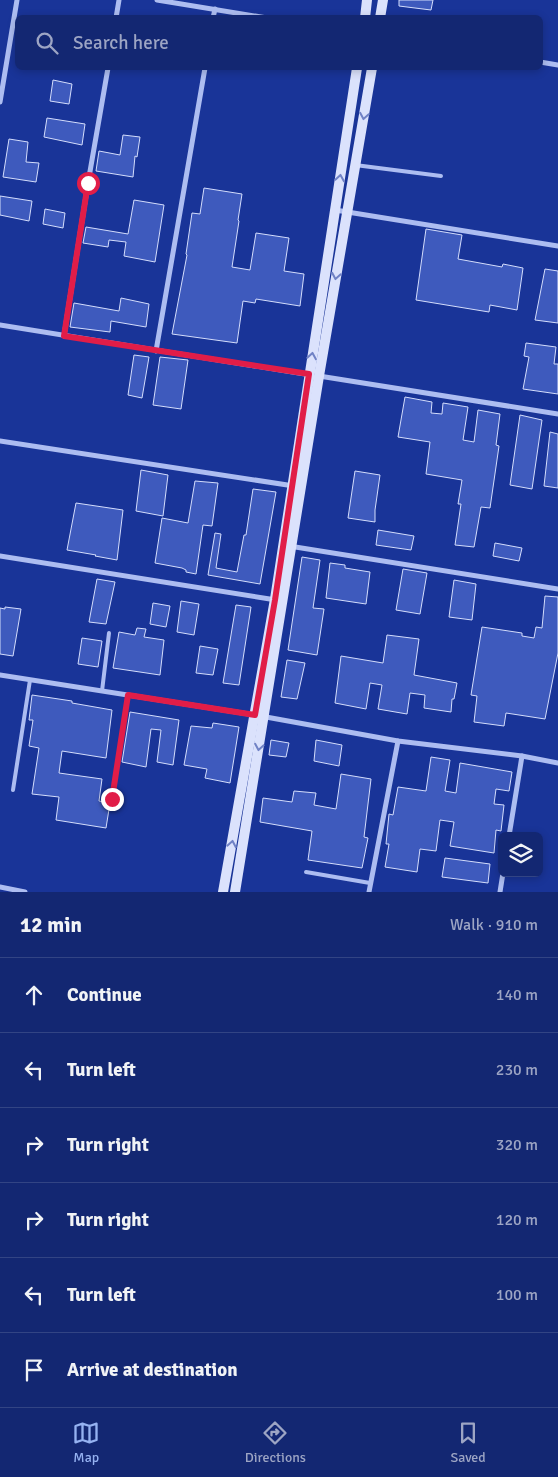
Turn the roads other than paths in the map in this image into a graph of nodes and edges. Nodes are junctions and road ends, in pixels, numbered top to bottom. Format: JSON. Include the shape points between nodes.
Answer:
{"nodes":[{"id":1,"x":17,"y":0,"type":"edge"},
{"id":2,"x":119,"y":0,"type":"edge"},
{"id":3,"x":157,"y":0,"type":"edge"},
{"id":4,"x":367,"y":0,"type":"edge"},
{"id":5,"x":383,"y":0,"type":"edge"},
{"id":6,"x":214,"y":9,"type":"junction"},
{"id":7,"x":116,"y":15,"type":"edge"},
{"id":8,"x":213,"y":15,"type":"edge"},
{"id":9,"x":249,"y":15,"type":"edge"},
{"id":10,"x":365,"y":15,"type":"edge"},
{"id":11,"x":380,"y":15,"type":"edge"},
{"id":12,"x":543,"y":62,"type":"edge"},
{"id":13,"x":558,"y":65,"type":"edge"},
{"id":14,"x":108,"y":70,"type":"edge"},
{"id":15,"x":204,"y":70,"type":"edge"},
{"id":16,"x":357,"y":70,"type":"edge"},
{"id":17,"x":372,"y":70,"type":"edge"},
{"id":18,"x":1,"y":94,"type":"edge"},
{"id":19,"x":0,"y":102,"type":"edge"},
{"id":20,"x":356,"y":165,"type":"junction"},
{"id":21,"x":441,"y":176,"type":"dead end"},
{"id":22,"x":335,"y":210,"type":"junction"},
{"id":23,"x":348,"y":212,"type":"junction"},
{"id":24,"x":330,"y":240,"type":"junction"},
{"id":25,"x":342,"y":242,"type":"junction"},
{"id":26,"x":558,"y":246,"type":"edge"},
{"id":27,"x":0,"y":325,"type":"edge"},
{"id":28,"x":64,"y":336,"type":"junction"},
{"id":29,"x":156,"y":351,"type":"junction"},
{"id":30,"x":314,"y":375,"type":"junction"},
{"id":31,"x":558,"y":414,"type":"edge"},
{"id":32,"x":0,"y":441,"type":"edge"},
{"id":33,"x":297,"y":486,"type":"junction"},
{"id":34,"x":288,"y":545,"type":"junction"},
{"id":35,"x":0,"y":556,"type":"edge"},
{"id":36,"x":558,"y":589,"type":"edge"},
{"id":37,"x":279,"y":600,"type":"junction"},
{"id":38,"x":109,"y":633,"type":"dead end"},
{"id":39,"x":0,"y":675,"type":"edge"},
{"id":40,"x":30,"y":680,"type":"junction"},
{"id":41,"x":102,"y":691,"type":"junction"},
{"id":42,"x":128,"y":695,"type":"junction"},
{"id":43,"x":260,"y":716,"type":"junction"},
{"id":44,"x":398,"y":741,"type":"junction"},
{"id":45,"x":522,"y":756,"type":"junction"},
{"id":46,"x":558,"y":763,"type":"edge"},
{"id":47,"x":13,"y":790,"type":"dead end"},
{"id":48,"x":112,"y":799,"type":"dead end"},
{"id":49,"x":241,"y":821,"type":"junction"},
{"id":50,"x":510,"y":832,"type":"edge"},
{"id":51,"x":306,"y":872,"type":"dead end"},
{"id":52,"x":502,"y":877,"type":"edge"},
{"id":53,"x":370,"y":883,"type":"junction"},
{"id":54,"x":0,"y":888,"type":"edge"},
{"id":55,"x":25,"y":892,"type":"edge"},
{"id":56,"x":223,"y":892,"type":"edge"},
{"id":57,"x":235,"y":892,"type":"edge"},
{"id":58,"x":369,"y":892,"type":"edge"},
{"id":59,"x":500,"y":892,"type":"edge"}],
"edges":[{"from":1,"to":18,"type":"street"},
{"from":2,"to":7,"type":"street"},
{"from":3,"to":6,"type":"street"},
{"from":4,"to":10,"type":"main road"},
{"from":5,"to":11,"type":"main road"},
{"from":6,"to":8,"type":"street"},
{"from":6,"to":9,"type":"street"},
{"from":12,"to":13,"type":"street"},
{"from":14,"to":28,"type":"street"},
{"from":15,"to":29,"type":"street"},
{"from":22,"to":16,"type":"main road","one_way":true},
{"from":17,"to":20,"type":"main road","one_way":true},
{"from":18,"to":19,"type":"street"},
{"from":20,"to":21,"type":"lane"},
{"from":20,"to":23,"type":"main road"},
{"from":22,"to":23,"type":"street"},
{"from":22,"to":24,"type":"main road"},
{"from":23,"to":25,"type":"main road"},
{"from":23,"to":26,"type":"street"},
{"from":24,"to":25,"type":"main road"},
{"from":30,"to":24,"type":"main road","one_way":true},
{"from":25,"to":30,"type":"main road","one_way":true},
{"from":27,"to":28,"type":"street"},
{"from":28,"to":29,"type":"street"},
{"from":29,"to":30,"type":"street"},
{"from":30,"to":31,"type":"street"},
{"from":30,"to":33,"type":"main road"},
{"from":32,"to":33,"type":"street"},
{"from":33,"to":34,"type":"main road"},
{"from":34,"to":36,"type":"street"},
{"from":34,"to":37,"type":"main road"},
{"from":35,"to":37,"type":"street"},
{"from":37,"to":43,"type":"main road"},
{"from":38,"to":41,"type":"lane"},
{"from":39,"to":40,"type":"street"},
{"from":40,"to":41,"type":"street"},
{"from":40,"to":47,"type":"lane"},
{"from":41,"to":42,"type":"street"},
{"from":42,"to":43,"type":"street"},
{"from":42,"to":48,"type":"lane"},
{"from":43,"to":44,"type":"street"},
{"from":43,"to":49,"type":"main road"},
{"from":44,"to":45,"type":"street"},
{"from":44,"to":53,"type":"street"},
{"from":45,"to":46,"type":"street"},
{"from":45,"to":50,"type":"street"},
{"from":56,"to":49,"type":"main road","one_way":true},
{"from":49,"to":57,"type":"main road"},
{"from":51,"to":53,"type":"lane"},
{"from":52,"to":59,"type":"street"},
{"from":53,"to":58,"type":"street"},
{"from":54,"to":55,"type":"street"}]}
